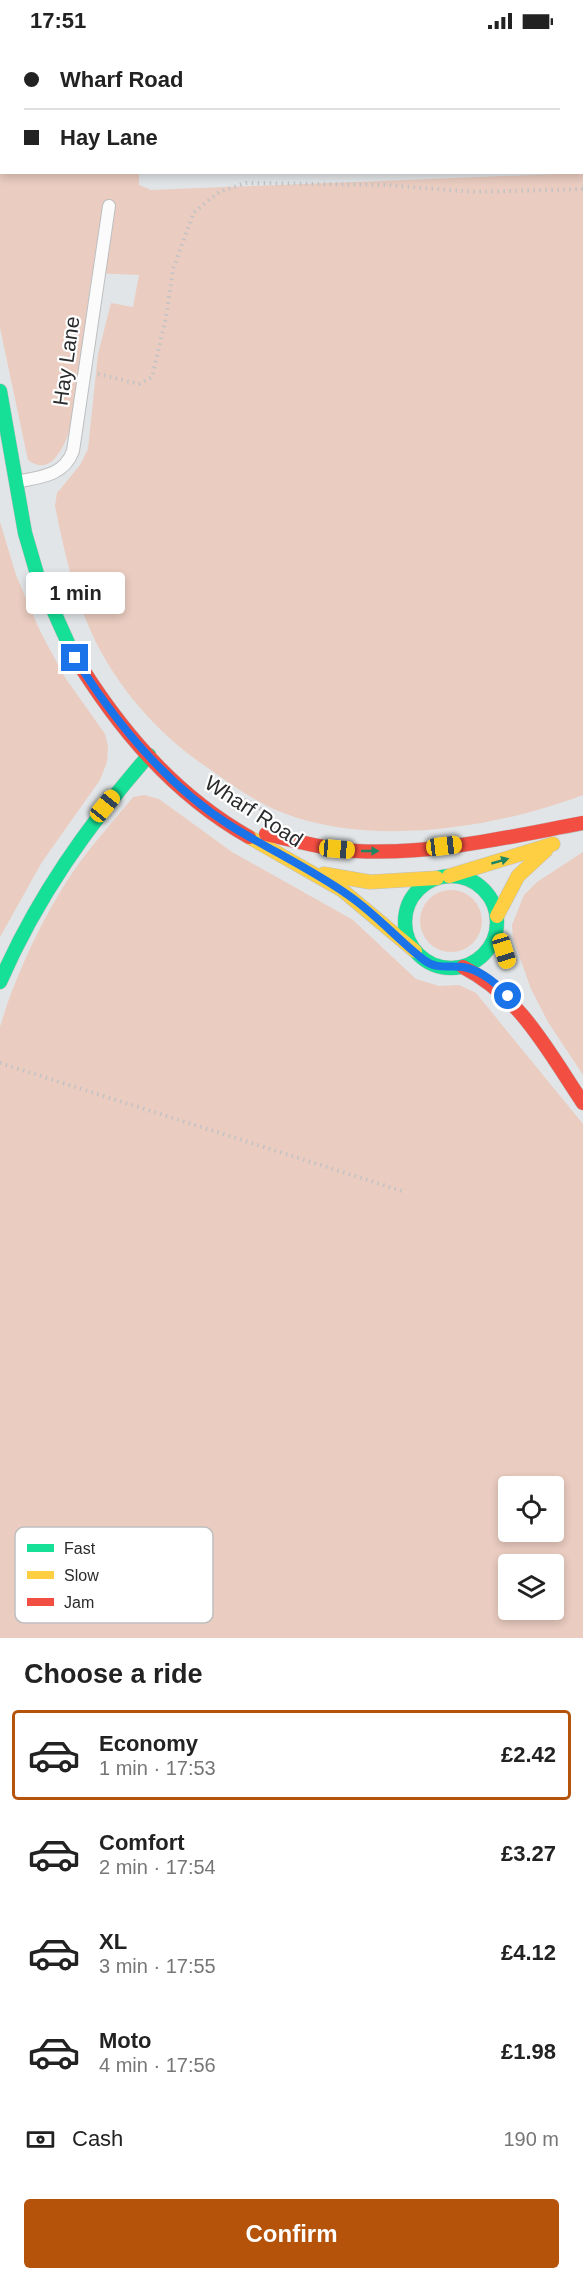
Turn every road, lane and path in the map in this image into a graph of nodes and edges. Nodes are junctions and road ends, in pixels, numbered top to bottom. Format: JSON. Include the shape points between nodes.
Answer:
{"nodes":[{"id":1,"x":583,"y":189,"type":"edge"},
{"id":2,"x":109,"y":206,"type":"dead end"},
{"id":3,"x":86,"y":371,"type":"junction"},
{"id":4,"x":0,"y":391,"type":"edge"},
{"id":5,"x":15,"y":482,"type":"junction"},
{"id":6,"x":149,"y":755,"type":"junction"},
{"id":7,"x":219,"y":786,"type":"dead end"},
{"id":8,"x":262,"y":810,"type":"dead end"},
{"id":9,"x":583,"y":823,"type":"edge"},
{"id":10,"x":230,"y":826,"type":"junction"},
{"id":11,"x":583,"y":829,"type":"edge"},
{"id":12,"x":551,"y":845,"type":"junction"},
{"id":13,"x":314,"y":872,"type":"junction"},
{"id":14,"x":443,"y":877,"type":"junction"},
{"id":15,"x":497,"y":922,"type":"junction"},
{"id":16,"x":415,"y":951,"type":"junction"},
{"id":17,"x":504,"y":951,"type":"dead end"},
{"id":18,"x":463,"y":967,"type":"junction"},
{"id":19,"x":0,"y":982,"type":"edge"},
{"id":20,"x":515,"y":985,"type":"dead end"},
{"id":21,"x":525,"y":1014,"type":"junction"},
{"id":22,"x":0,"y":1063,"type":"edge"},
{"id":23,"x":583,"y":1102,"type":"edge"},
{"id":24,"x":402,"y":1191,"type":"dead end"}],
"edges":[{"from":1,"to":3,"type":"path","via":[[475,192],[385,185],[246,183],[219,192],[194,212],[173,269],[152,377],[139,384]]},
{"from":2,"to":3,"type":"lane","name":"Hay Lane"},
{"from":3,"to":5,"type":"lane","name":"Hay Lane","via":[[68,464],[58,471]]},
{"from":4,"to":5,"type":"main road"},
{"from":5,"to":6,"type":"main road","via":[[30,553],[64,638],[103,699]]},
{"from":6,"to":10,"type":"main road","name":"Wharf Road"},
{"from":6,"to":19,"type":"main road","via":[[94,819],[54,875]]},
{"from":7,"to":8,"type":"path"},
{"from":10,"to":9,"type":"main road","one_way":true,"via":[[314,845],[375,851],[461,843]]},
{"from":10,"to":13,"type":"main road","name":"Wharf Road"},
{"from":11,"to":12,"type":"main road"},
{"from":14,"to":12,"type":"main road","one_way":true},
{"from":12,"to":15,"type":"main road","via":[[518,876]]},
{"from":13,"to":14,"type":"main road","name":"Wharf Road","via":[[370,882]]},
{"from":13,"to":16,"type":"main road","name":"Wharf Road","via":[[361,904]]},
{"from":14,"to":15,"type":"main road","name":"Wharf Road","via":[[461,877],[478,884],[491,898]]},
{"from":14,"to":16,"type":"main road","via":[[416,891],[407,906],[405,930]]},
{"from":15,"to":17,"type":"main road","name":"Wharf Road"},
{"from":15,"to":18,"type":"main road","via":[[491,946]]},
{"from":16,"to":18,"type":"main road","name":"Wharf Road","via":[[439,967]]},
{"from":18,"to":21,"type":"main road","name":"Wharf Road","via":[[494,983]]},
{"from":20,"to":21,"type":"main road","name":"Wharf Road"},
{"from":21,"to":23,"type":"main road","name":"Wharf Road"},
{"from":22,"to":24,"type":"path"}]}
